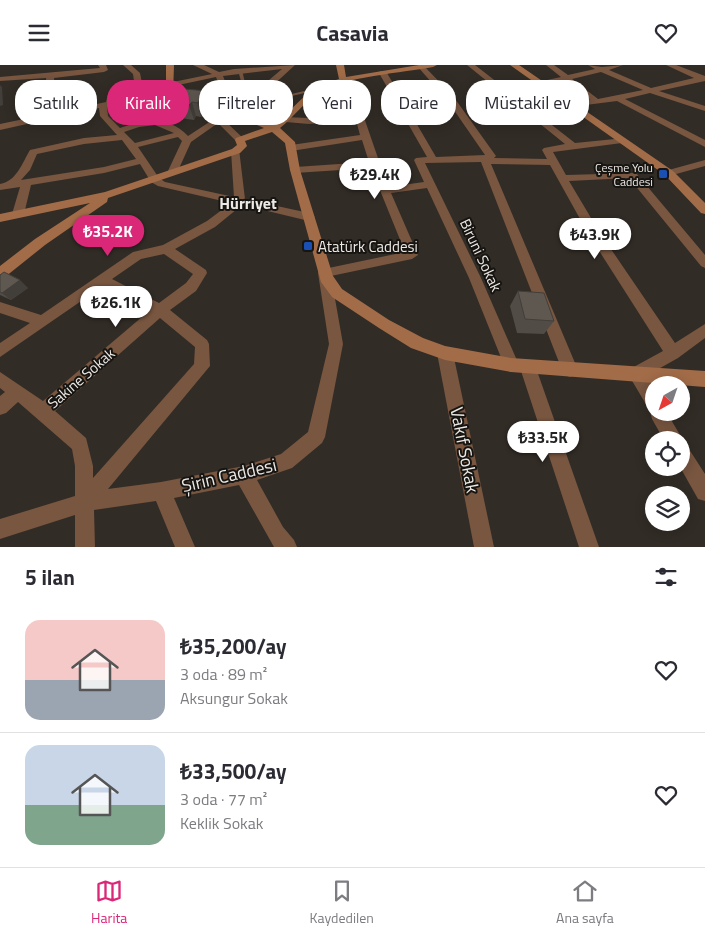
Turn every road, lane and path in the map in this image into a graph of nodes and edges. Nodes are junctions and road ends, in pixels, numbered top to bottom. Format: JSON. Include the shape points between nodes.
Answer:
{"nodes":[{"id":1,"x":128,"y":65,"type":"edge"},
{"id":2,"x":170,"y":65,"type":"edge"},
{"id":3,"x":197,"y":65,"type":"edge"},
{"id":4,"x":225,"y":65,"type":"edge"},
{"id":5,"x":291,"y":65,"type":"edge"},
{"id":6,"x":340,"y":65,"type":"edge"},
{"id":7,"x":433,"y":65,"type":"edge"},
{"id":8,"x":471,"y":65,"type":"edge"},
{"id":9,"x":514,"y":65,"type":"edge"},
{"id":10,"x":550,"y":65,"type":"edge"},
{"id":11,"x":592,"y":65,"type":"edge"},
{"id":12,"x":619,"y":65,"type":"edge"},
{"id":13,"x":670,"y":65,"type":"edge"},
{"id":14,"x":270,"y":66,"type":"edge"},
{"id":15,"x":422,"y":67,"type":"junction"},
{"id":16,"x":103,"y":68,"type":"edge"},
{"id":17,"x":208,"y":69,"type":"junction"},
{"id":18,"x":602,"y":70,"type":"junction"},
{"id":19,"x":240,"y":71,"type":"junction"},
{"id":20,"x":383,"y":73,"type":"junction"},
{"id":21,"x":219,"y":75,"type":"junction"},
{"id":22,"x":50,"y":76,"type":"junction"},
{"id":23,"x":0,"y":79,"type":"edge"},
{"id":24,"x":566,"y":79,"type":"junction"},
{"id":25,"x":703,"y":79,"type":"edge"},
{"id":26,"x":50,"y":80,"type":"edge"},
{"id":27,"x":137,"y":80,"type":"edge"},
{"id":28,"x":169,"y":80,"type":"edge"},
{"id":29,"x":189,"y":80,"type":"edge"},
{"id":30,"x":223,"y":80,"type":"edge"},
{"id":31,"x":242,"y":80,"type":"edge"},
{"id":32,"x":274,"y":80,"type":"edge"},
{"id":33,"x":345,"y":80,"type":"joint"},
{"id":34,"x":535,"y":80,"type":"edge"},
{"id":35,"x":561,"y":80,"type":"edge"},
{"id":36,"x":650,"y":90,"type":"junction"},
{"id":37,"x":618,"y":98,"type":"junction"},
{"id":38,"x":596,"y":101,"type":"junction"},
{"id":39,"x":589,"y":102,"type":"edge"},
{"id":40,"x":303,"y":103,"type":"edge"},
{"id":41,"x":107,"y":105,"type":"joint"},
{"id":42,"x":97,"y":107,"type":"edge"},
{"id":43,"x":705,"y":109,"type":"edge"},
{"id":44,"x":293,"y":113,"type":"edge"},
{"id":45,"x":589,"y":116,"type":"edge"},
{"id":46,"x":107,"y":119,"type":"edge"},
{"id":47,"x":15,"y":124,"type":"edge"},
{"id":48,"x":112,"y":125,"type":"edge"},
{"id":49,"x":137,"y":125,"type":"edge"},
{"id":50,"x":158,"y":125,"type":"edge"},
{"id":51,"x":209,"y":125,"type":"edge"},
{"id":52,"x":225,"y":125,"type":"edge"},
{"id":53,"x":266,"y":125,"type":"edge"},
{"id":54,"x":277,"y":125,"type":"edge"},
{"id":55,"x":362,"y":125,"type":"edge"},
{"id":56,"x":0,"y":127,"type":"edge"},
{"id":57,"x":273,"y":128,"type":"junction"},
{"id":58,"x":121,"y":134,"type":"junction"},
{"id":59,"x":184,"y":137,"type":"junction"},
{"id":60,"x":366,"y":137,"type":"junction"},
{"id":61,"x":240,"y":139,"type":"junction"},
{"id":62,"x":622,"y":140,"type":"junction"},
{"id":63,"x":705,"y":144,"type":"edge"},
{"id":64,"x":132,"y":146,"type":"junction"},
{"id":65,"x":573,"y":146,"type":"junction"},
{"id":66,"x":291,"y":148,"type":"junction"},
{"id":67,"x":547,"y":150,"type":"joint"},
{"id":68,"x":236,"y":151,"type":"junction"},
{"id":69,"x":432,"y":158,"type":"junction"},
{"id":70,"x":485,"y":159,"type":"junction"},
{"id":71,"x":142,"y":161,"type":"junction"},
{"id":72,"x":553,"y":162,"type":"junction"},
{"id":73,"x":705,"y":163,"type":"edge"},
{"id":74,"x":375,"y":165,"type":"junction"},
{"id":75,"x":295,"y":170,"type":"junction"},
{"id":76,"x":172,"y":173,"type":"junction"},
{"id":77,"x":669,"y":173,"type":"junction"},
{"id":78,"x":562,"y":178,"type":"junction"},
{"id":79,"x":155,"y":180,"type":"junction"},
{"id":80,"x":18,"y":184,"type":"junction"},
{"id":81,"x":430,"y":184,"type":"junction"},
{"id":82,"x":0,"y":187,"type":"edge"},
{"id":83,"x":385,"y":191,"type":"junction"},
{"id":84,"x":108,"y":195,"type":"junction"},
{"id":85,"x":240,"y":201,"type":"junction"},
{"id":86,"x":705,"y":211,"type":"edge"},
{"id":87,"x":18,"y":214,"type":"junction"},
{"id":88,"x":309,"y":217,"type":"junction"},
{"id":89,"x":0,"y":218,"type":"edge"},
{"id":90,"x":166,"y":249,"type":"junction"},
{"id":91,"x":705,"y":263,"type":"edge"},
{"id":92,"x":0,"y":273,"type":"edge"},
{"id":93,"x":324,"y":273,"type":"junction"},
{"id":94,"x":102,"y":279,"type":"junction"},
{"id":95,"x":0,"y":307,"type":"edge"},
{"id":96,"x":160,"y":309,"type":"junction"},
{"id":97,"x":42,"y":321,"type":"junction"},
{"id":98,"x":705,"y":330,"type":"edge"},
{"id":99,"x":0,"y":351,"type":"edge"},
{"id":100,"x":446,"y":353,"type":"junction"},
{"id":101,"x":672,"y":353,"type":"junction"},
{"id":102,"x":520,"y":366,"type":"junction"},
{"id":103,"x":570,"y":370,"type":"junction"},
{"id":104,"x":636,"y":374,"type":"junction"},
{"id":105,"x":0,"y":379,"type":"edge"},
{"id":106,"x":703,"y":383,"type":"edge"},
{"id":107,"x":645,"y":390,"type":"edge"},
{"id":108,"x":17,"y":392,"type":"junction"},
{"id":109,"x":0,"y":407,"type":"edge"},
{"id":110,"x":43,"y":411,"type":"junction"},
{"id":111,"x":690,"y":467,"type":"edge"},
{"id":112,"x":244,"y":475,"type":"junction"},
{"id":113,"x":161,"y":491,"type":"junction"},
{"id":114,"x":705,"y":492,"type":"edge"},
{"id":115,"x":85,"y":502,"type":"junction"},
{"id":116,"x":0,"y":529,"type":"edge"},
{"id":117,"x":86,"y":547,"type":"edge"},
{"id":118,"x":185,"y":547,"type":"edge"},
{"id":119,"x":287,"y":547,"type":"edge"},
{"id":120,"x":484,"y":547,"type":"edge"},
{"id":121,"x":590,"y":547,"type":"edge"}],
"edges":[{"from":1,"to":27,"type":"street","via":[[136,73]]},
{"from":2,"to":28,"type":"main road"},
{"from":3,"to":17,"type":"street"},
{"from":4,"to":17,"type":"street"},
{"from":5,"to":14,"type":"street"},
{"from":5,"to":32,"type":"street"},
{"from":6,"to":33,"type":"main road"},
{"from":7,"to":15,"type":"main road"},
{"from":8,"to":65,"type":"street"},
{"from":9,"to":34,"type":"main road"},
{"from":10,"to":24,"type":"street"},
{"from":11,"to":18,"type":"street"},
{"from":12,"to":18,"type":"street"},
{"from":13,"to":25,"type":"street"},
{"from":14,"to":19,"type":"street"},
{"from":15,"to":20,"type":"main road"},
{"from":15,"to":70,"type":"street","via":[[450,98],[491,156]]},
{"from":16,"to":22,"type":"street"},
{"from":17,"to":21,"type":"street"},
{"from":18,"to":24,"type":"street"},
{"from":18,"to":36,"type":"street"},
{"from":19,"to":21,"type":"street"},
{"from":19,"to":31,"type":"lane"},
{"from":20,"to":33,"type":"main road"},
{"from":20,"to":69,"type":"street"},
{"from":21,"to":29,"type":"street"},
{"from":21,"to":30,"type":"street"},
{"from":22,"to":23,"type":"street","via":[[26,74]]},
{"from":22,"to":26,"type":"street"},
{"from":24,"to":35,"type":"street"},
{"from":24,"to":38,"type":"street"},
{"from":25,"to":36,"type":"street"},
{"from":36,"to":37,"type":"street"},
{"from":36,"to":43,"type":"street"},
{"from":37,"to":38,"type":"street"},
{"from":37,"to":63,"type":"street"},
{"from":38,"to":39,"type":"street"},
{"from":40,"to":44,"type":"main road"},
{"from":41,"to":42,"type":"street"},
{"from":41,"to":46,"type":"street","via":[[104,116]]},
{"from":45,"to":62,"type":"main road"},
{"from":47,"to":56,"type":"street"},
{"from":48,"to":58,"type":"street"},
{"from":49,"to":58,"type":"street"},
{"from":50,"to":59,"type":"street","via":[[174,128]]},
{"from":51,"to":59,"type":"street"},
{"from":52,"to":61,"type":"street"},
{"from":53,"to":57,"type":"main road"},
{"from":54,"to":57,"type":"main road"},
{"from":55,"to":60,"type":"street"},
{"from":57,"to":61,"type":"main road"},
{"from":57,"to":66,"type":"main road","via":[[285,136]]},
{"from":58,"to":64,"type":"street"},
{"from":58,"to":80,"type":"street","via":[[33,152]]},
{"from":59,"to":64,"type":"street"},
{"from":59,"to":76,"type":"street"},
{"from":60,"to":66,"type":"street"},
{"from":60,"to":74,"type":"street"},
{"from":61,"to":68,"type":"main road","via":[[242,146]]},
{"from":62,"to":65,"type":"street"},
{"from":62,"to":77,"type":"main road"},
{"from":64,"to":71,"type":"street"},
{"from":65,"to":67,"type":"street"},
{"from":66,"to":75,"type":"main road"},
{"from":67,"to":72,"type":"street"},
{"from":68,"to":76,"type":"main road"},
{"from":68,"to":85,"type":"street"},
{"from":69,"to":70,"type":"street"},
{"from":69,"to":81,"type":"street","name":"Biruni Sokak","via":[[419,160]]},
{"from":70,"to":72,"type":"street"},
{"from":70,"to":103,"type":"street"},
{"from":71,"to":79,"type":"street"},
{"from":71,"to":80,"type":"street"},
{"from":72,"to":78,"type":"street"},
{"from":73,"to":77,"type":"street"},
{"from":74,"to":75,"type":"street"},
{"from":74,"to":83,"type":"street"},
{"from":75,"to":88,"type":"main road"},
{"from":76,"to":79,"type":"main road"},
{"from":77,"to":86,"type":"main road"},
{"from":78,"to":91,"type":"street","via":[[632,175]]},
{"from":78,"to":101,"type":"street"},
{"from":79,"to":84,"type":"main road"},
{"from":79,"to":85,"type":"street"},
{"from":80,"to":82,"type":"street"},
{"from":80,"to":87,"type":"street"},
{"from":81,"to":83,"type":"street"},
{"from":81,"to":102,"type":"street","name":"Biruni Sokak"},
{"from":83,"to":93,"type":"street","via":[[412,255]]},
{"from":84,"to":87,"type":"main road"},
{"from":84,"to":92,"type":"main road"},
{"from":85,"to":88,"type":"street"},
{"from":85,"to":90,"type":"street","via":[[211,224]]},
{"from":87,"to":89,"type":"main road"},
{"from":88,"to":93,"type":"main road"},
{"from":90,"to":94,"type":"street","via":[[137,255]]},
{"from":90,"to":96,"type":"street","name":"Sakine Sokak","via":[[200,273],[191,287]]},
{"from":93,"to":100,"type":"main road","via":[[337,293],[360,309],[417,343]]},
{"from":93,"to":112,"type":"street","name":"Şirin Caddesi","via":[[336,344],[316,437],[286,462]]},
{"from":94,"to":96,"type":"street"},
{"from":94,"to":97,"type":"street"},
{"from":95,"to":97,"type":"street"},
{"from":96,"to":110,"type":"street","name":"Sakine Sokak"},
{"from":96,"to":115,"type":"street","via":[[202,344],[202,366]]},
{"from":97,"to":99,"type":"street"},
{"from":98,"to":101,"type":"street"},
{"from":100,"to":102,"type":"main road"},
{"from":100,"to":120,"type":"street","name":"Vakıf Sokak"},
{"from":101,"to":104,"type":"street"},
{"from":102,"to":103,"type":"main road"},
{"from":102,"to":121,"type":"street","name":"Biruni Sokak"},
{"from":103,"to":104,"type":"main road"},
{"from":104,"to":106,"type":"main road"},
{"from":104,"to":107,"type":"street"},
{"from":105,"to":108,"type":"street"},
{"from":108,"to":109,"type":"street"},
{"from":108,"to":110,"type":"street"},
{"from":110,"to":115,"type":"street","via":[[80,444]]},
{"from":111,"to":114,"type":"street"},
{"from":112,"to":113,"type":"street","name":"Şirin Caddesi"},
{"from":112,"to":119,"type":"street","via":[[276,534]]},
{"from":113,"to":115,"type":"street","name":"Şirin Caddesi"},
{"from":113,"to":118,"type":"street"},
{"from":115,"to":116,"type":"street","name":"Şirin Caddesi"},
{"from":115,"to":117,"type":"street"}]}
